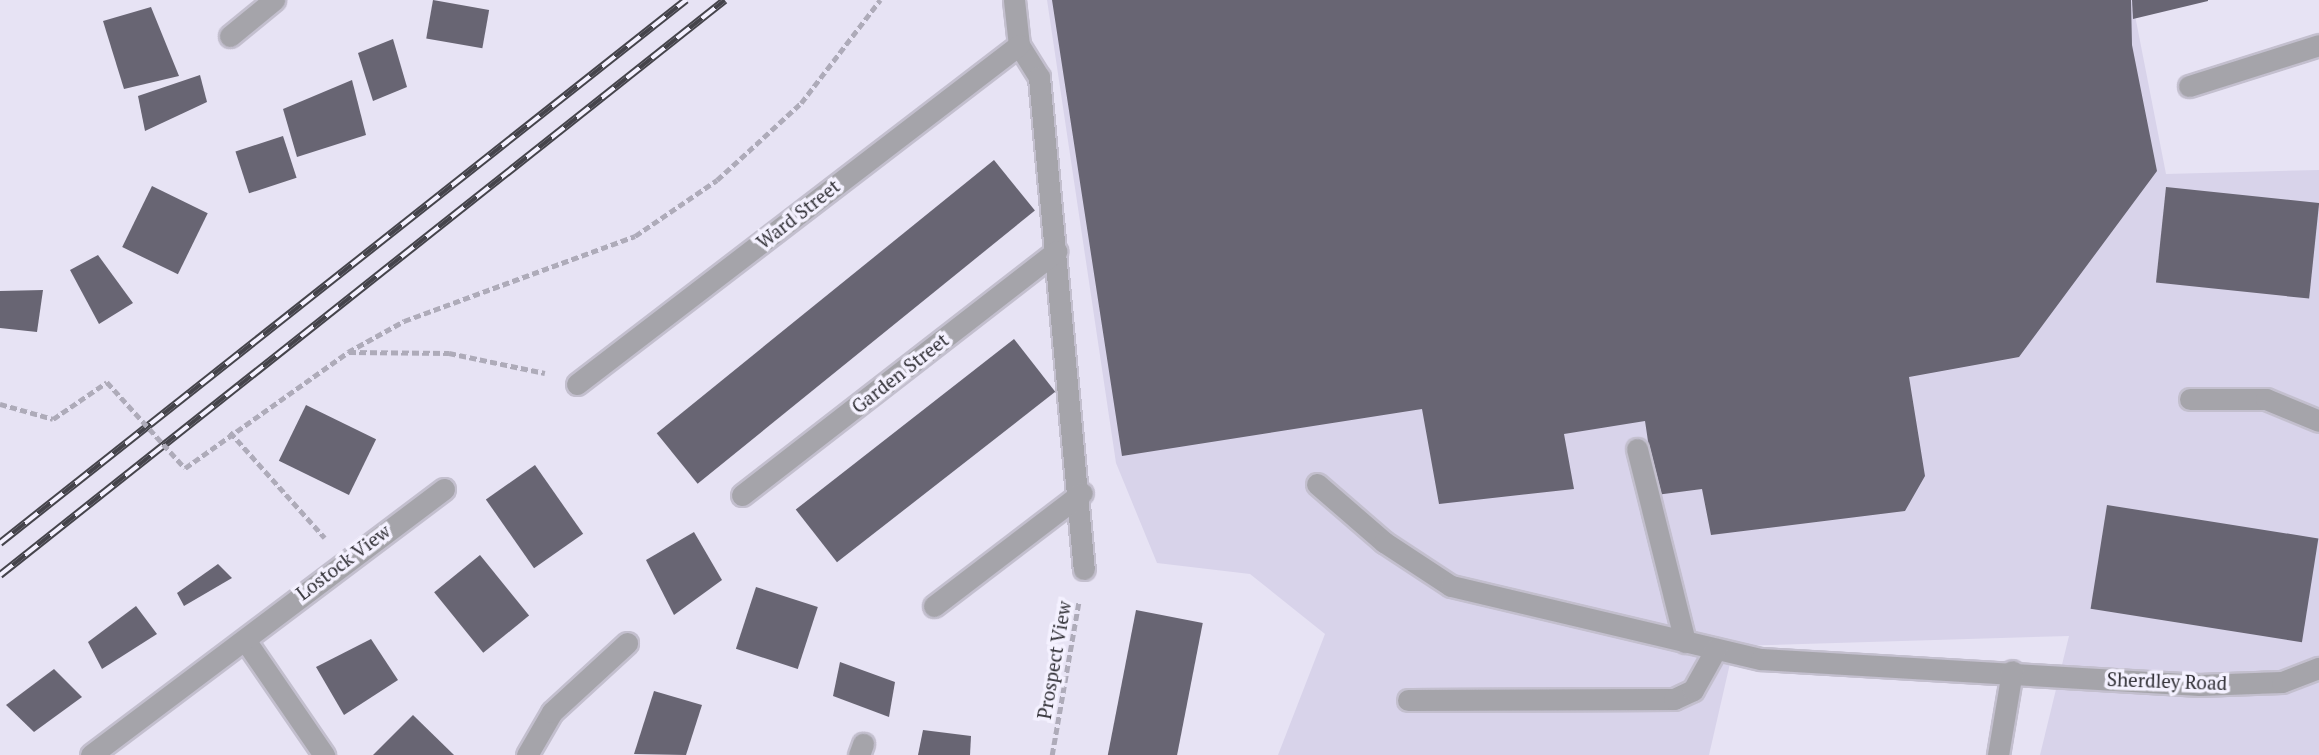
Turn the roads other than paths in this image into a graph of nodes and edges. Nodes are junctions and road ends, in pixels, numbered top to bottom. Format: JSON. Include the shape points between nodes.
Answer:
{"nodes":[{"id":1,"x":274,"y":0,"type":"edge"},
{"id":2,"x":1014,"y":0,"type":"edge"},
{"id":3,"x":230,"y":36,"type":"dead end"},
{"id":4,"x":1019,"y":45,"type":"junction"},
{"id":5,"x":2319,"y":45,"type":"edge"},
{"id":6,"x":2189,"y":86,"type":"dead end"},
{"id":7,"x":1057,"y":251,"type":"junction"},
{"id":8,"x":577,"y":384,"type":"road end"},
{"id":9,"x":2190,"y":399,"type":"dead end"},
{"id":10,"x":2319,"y":421,"type":"edge"},
{"id":11,"x":1637,"y":449,"type":"dead end"},
{"id":12,"x":1317,"y":484,"type":"dead end"},
{"id":13,"x":444,"y":489,"type":"dead end"},
{"id":14,"x":1082,"y":493,"type":"junction"},
{"id":15,"x":742,"y":495,"type":"dead end"},
{"id":16,"x":1084,"y":569,"type":"road end"},
{"id":17,"x":934,"y":606,"type":"dead end"},
{"id":18,"x":245,"y":640,"type":"junction"},
{"id":19,"x":1685,"y":642,"type":"junction"},
{"id":20,"x":627,"y":643,"type":"dead end"},
{"id":21,"x":1716,"y":649,"type":"junction"},
{"id":22,"x":2319,"y":668,"type":"edge"},
{"id":23,"x":2012,"y":671,"type":"junction"},
{"id":24,"x":1408,"y":700,"type":"dead end"},
{"id":25,"x":90,"y":755,"type":"edge"},
{"id":26,"x":324,"y":755,"type":"edge"},
{"id":27,"x":527,"y":755,"type":"edge"},
{"id":28,"x":1998,"y":755,"type":"edge"}],
"edges":[{"from":1,"to":3,"type":"street"},
{"from":2,"to":4,"type":"street"},
{"from":4,"to":7,"type":"street","via":[[1039,77]]},
{"from":4,"to":8,"type":"street","name":"Ward Street"},
{"from":5,"to":6,"type":"street"},
{"from":7,"to":14,"type":"street"},
{"from":7,"to":15,"type":"street","name":"Garden Street"},
{"from":9,"to":10,"type":"street","via":[[2266,399]]},
{"from":11,"to":19,"type":"street"},
{"from":12,"to":19,"type":"street","name":"Sherdley Road","via":[[1384,542],[1451,586]]},
{"from":13,"to":18,"type":"street","name":"Lostock View","via":[[344,559]]},
{"from":14,"to":16,"type":"street"},
{"from":14,"to":17,"type":"street"},
{"from":18,"to":25,"type":"street","name":"Lostock View"},
{"from":18,"to":26,"type":"street"},
{"from":19,"to":21,"type":"street","name":"Sherdley Road"},
{"from":20,"to":27,"type":"street","via":[[552,712]]},
{"from":21,"to":23,"type":"street","name":"Sherdley Road","via":[[1761,659]]},
{"from":21,"to":24,"type":"street","via":[[1693,690],[1674,699]]},
{"from":22,"to":23,"type":"street","name":"Sherdley Road","via":[[2282,682],[2199,685]]},
{"from":23,"to":28,"type":"street"}]}
